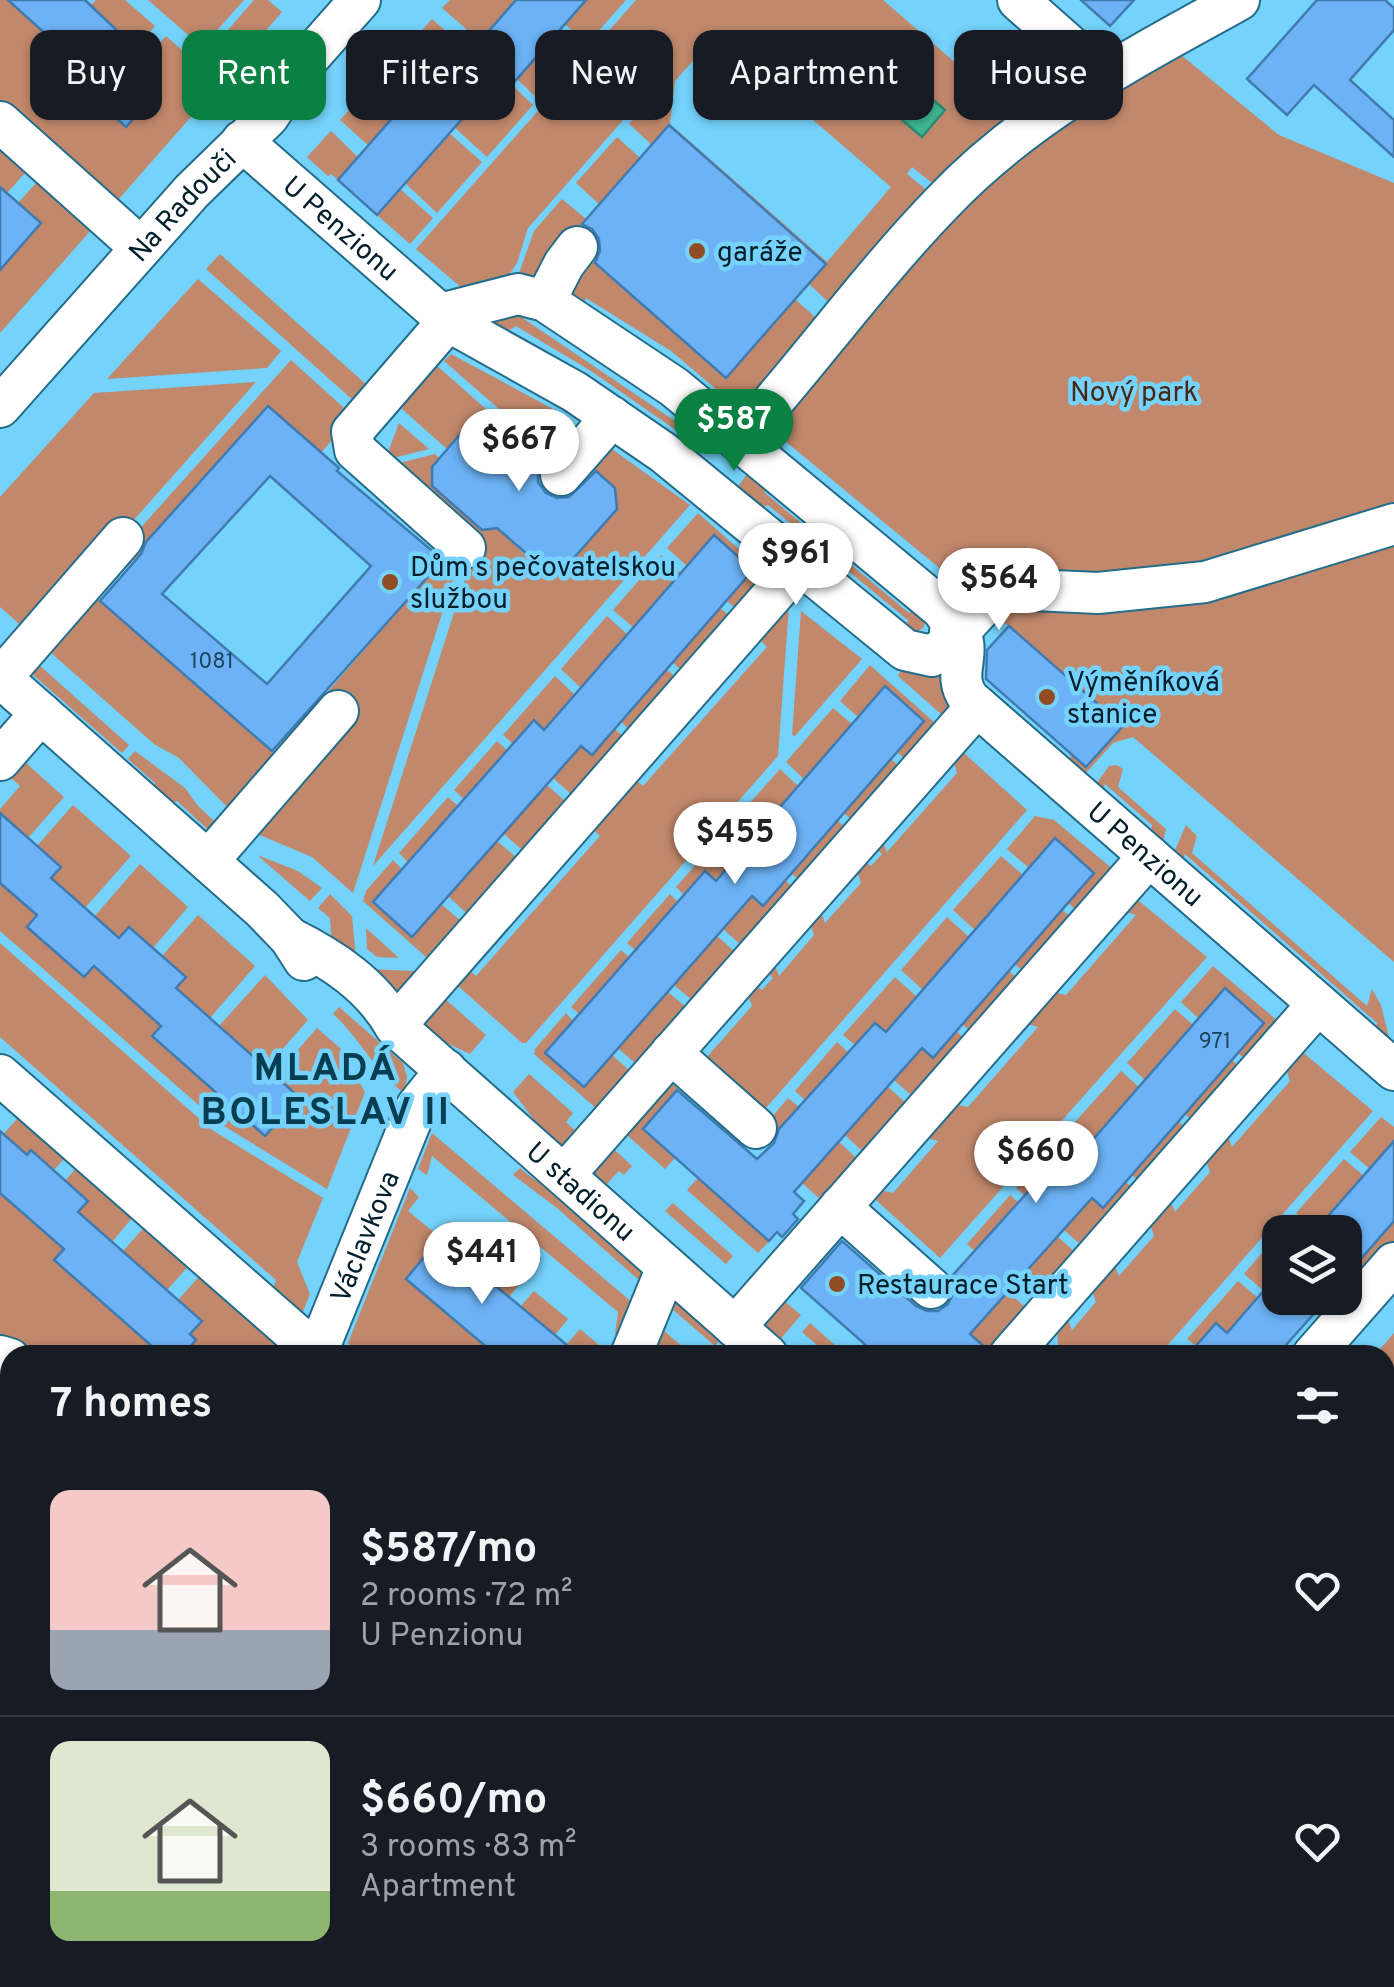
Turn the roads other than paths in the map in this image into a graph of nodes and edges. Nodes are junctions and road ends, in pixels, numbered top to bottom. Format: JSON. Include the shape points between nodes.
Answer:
{"nodes":[{"id":1,"x":360,"y":0,"type":"edge"},
{"id":2,"x":1018,"y":0,"type":"edge"},
{"id":3,"x":1239,"y":0,"type":"edge"},
{"id":4,"x":1051,"y":30,"type":"edge"},
{"id":5,"x":1123,"y":68,"type":"edge"},
{"id":6,"x":1041,"y":120,"type":"edge"},
{"id":7,"x":0,"y":122,"type":"edge"},
{"id":8,"x":242,"y":141,"type":"junction"},
{"id":9,"x":577,"y":247,"type":"dead end"},
{"id":10,"x":142,"y":248,"type":"junction"},
{"id":11,"x":545,"y":301,"type":"junction"},
{"id":12,"x":490,"y":302,"type":"junction"},
{"id":13,"x":444,"y":317,"type":"junction"},
{"id":14,"x":484,"y":342,"type":"junction"},
{"id":15,"x":7,"y":385,"type":"edge"},
{"id":16,"x":600,"y":409,"type":"junction"},
{"id":17,"x":708,"y":415,"type":"junction"},
{"id":18,"x":755,"y":450,"type":"junction"},
{"id":19,"x":664,"y":453,"type":"junction"},
{"id":20,"x":554,"y":463,"type":"dead end"},
{"id":21,"x":733,"y":510,"type":"junction"},
{"id":22,"x":1394,"y":524,"type":"edge"},
{"id":23,"x":122,"y":538,"type":"dead end"},
{"id":24,"x":465,"y":548,"type":"dead end"},
{"id":25,"x":799,"y":565,"type":"junction"},
{"id":26,"x":954,"y":623,"type":"junction"},
{"id":27,"x":1,"y":678,"type":"edge"},
{"id":28,"x":977,"y":706,"type":"junction"},
{"id":29,"x":338,"y":711,"type":"dead end"},
{"id":30,"x":41,"y":713,"type":"junction"},
{"id":31,"x":0,"y":760,"type":"edge"},
{"id":32,"x":1149,"y":856,"type":"junction"},
{"id":33,"x":208,"y":861,"type":"junction"},
{"id":34,"x":1318,"y":1004,"type":"junction"},
{"id":35,"x":395,"y":1026,"type":"junction"},
{"id":36,"x":671,"y":1053,"type":"junction"},
{"id":37,"x":446,"y":1070,"type":"junction"},
{"id":38,"x":1394,"y":1070,"type":"edge"},
{"id":39,"x":0,"y":1076,"type":"edge"},
{"id":40,"x":756,"y":1128,"type":"dead end"},
{"id":41,"x":565,"y":1174,"type":"junction"},
{"id":42,"x":840,"y":1208,"type":"junction"},
{"id":43,"x":1394,"y":1263,"type":"edge"},
{"id":44,"x":668,"y":1267,"type":"junction"},
{"id":45,"x":931,"y":1288,"type":"dead end"},
{"id":46,"x":735,"y":1327,"type":"junction"},
{"id":47,"x":322,"y":1345,"type":"edge"},
{"id":48,"x":328,"y":1345,"type":"edge"},
{"id":49,"x":635,"y":1345,"type":"edge"},
{"id":50,"x":756,"y":1345,"type":"edge"},
{"id":51,"x":1019,"y":1345,"type":"edge"},
{"id":52,"x":1322,"y":1345,"type":"edge"}],
"edges":[{"from":1,"to":8,"type":"street","name":"Na Radouči"},
{"from":2,"to":4,"type":"street"},
{"from":3,"to":5,"type":"street"},
{"from":6,"to":18,"type":"street","via":[[943,201]]},
{"from":7,"to":10,"type":"street"},
{"from":8,"to":10,"type":"street","name":"Na Radouči"},
{"from":8,"to":13,"type":"street","name":"U Penzionu"},
{"from":9,"to":11,"type":"street"},
{"from":10,"to":15,"type":"street","name":"Na Radouči"},
{"from":11,"to":12,"type":"street","via":[[518,294]]},
{"from":11,"to":17,"type":"street"},
{"from":12,"to":13,"type":"street"},
{"from":12,"to":14,"type":"street","via":[[477,318]]},
{"from":13,"to":14,"type":"street","name":"U Penzionu"},
{"from":13,"to":24,"type":"street","via":[[352,432],[354,450]]},
{"from":14,"to":16,"type":"street","name":"U Penzionu"},
{"from":16,"to":19,"type":"street","name":"U Penzionu"},
{"from":16,"to":20,"type":"street"},
{"from":17,"to":18,"type":"street"},
{"from":17,"to":19,"type":"street","via":[[716,431],[707,452],[686,460]]},
{"from":18,"to":21,"type":"street","via":[[727,486]]},
{"from":18,"to":26,"type":"street"},
{"from":19,"to":21,"type":"street","name":"U Penzionu"},
{"from":21,"to":25,"type":"street"},
{"from":22,"to":26,"type":"street","via":[[1205,582],[1098,593],[1010,588]]},
{"from":23,"to":27,"type":"street"},
{"from":25,"to":26,"type":"street","via":[[912,654],[946,649]]},
{"from":25,"to":35,"type":"street"},
{"from":26,"to":28,"type":"street","via":[[966,644],[961,684]]},
{"from":27,"to":30,"type":"street"},
{"from":28,"to":32,"type":"street","name":"U Penzionu"},
{"from":28,"to":36,"type":"street"},
{"from":29,"to":33,"type":"street"},
{"from":30,"to":31,"type":"street"},
{"from":30,"to":33,"type":"street"},
{"from":32,"to":34,"type":"street","name":"U Penzionu"},
{"from":32,"to":42,"type":"street"},
{"from":33,"to":35,"type":"street","name":"U stadionu","via":[[290,938],[328,957],[382,1002]]},
{"from":34,"to":38,"type":"street","name":"U Penzionu"},
{"from":34,"to":51,"type":"street"},
{"from":35,"to":37,"type":"street","name":"U stadionu"},
{"from":36,"to":40,"type":"street"},
{"from":36,"to":41,"type":"street"},
{"from":37,"to":41,"type":"street","name":"U stadionu"},
{"from":37,"to":48,"type":"street","name":"Václavkova","via":[[417,1106]]},
{"from":39,"to":47,"type":"street"},
{"from":41,"to":44,"type":"street","name":"U stadionu"},
{"from":42,"to":45,"type":"street"},
{"from":42,"to":46,"type":"street"},
{"from":43,"to":52,"type":"street"},
{"from":44,"to":46,"type":"street","name":"U stadionu"},
{"from":44,"to":49,"type":"street"},
{"from":46,"to":50,"type":"street","name":"U stadionu"}]}
